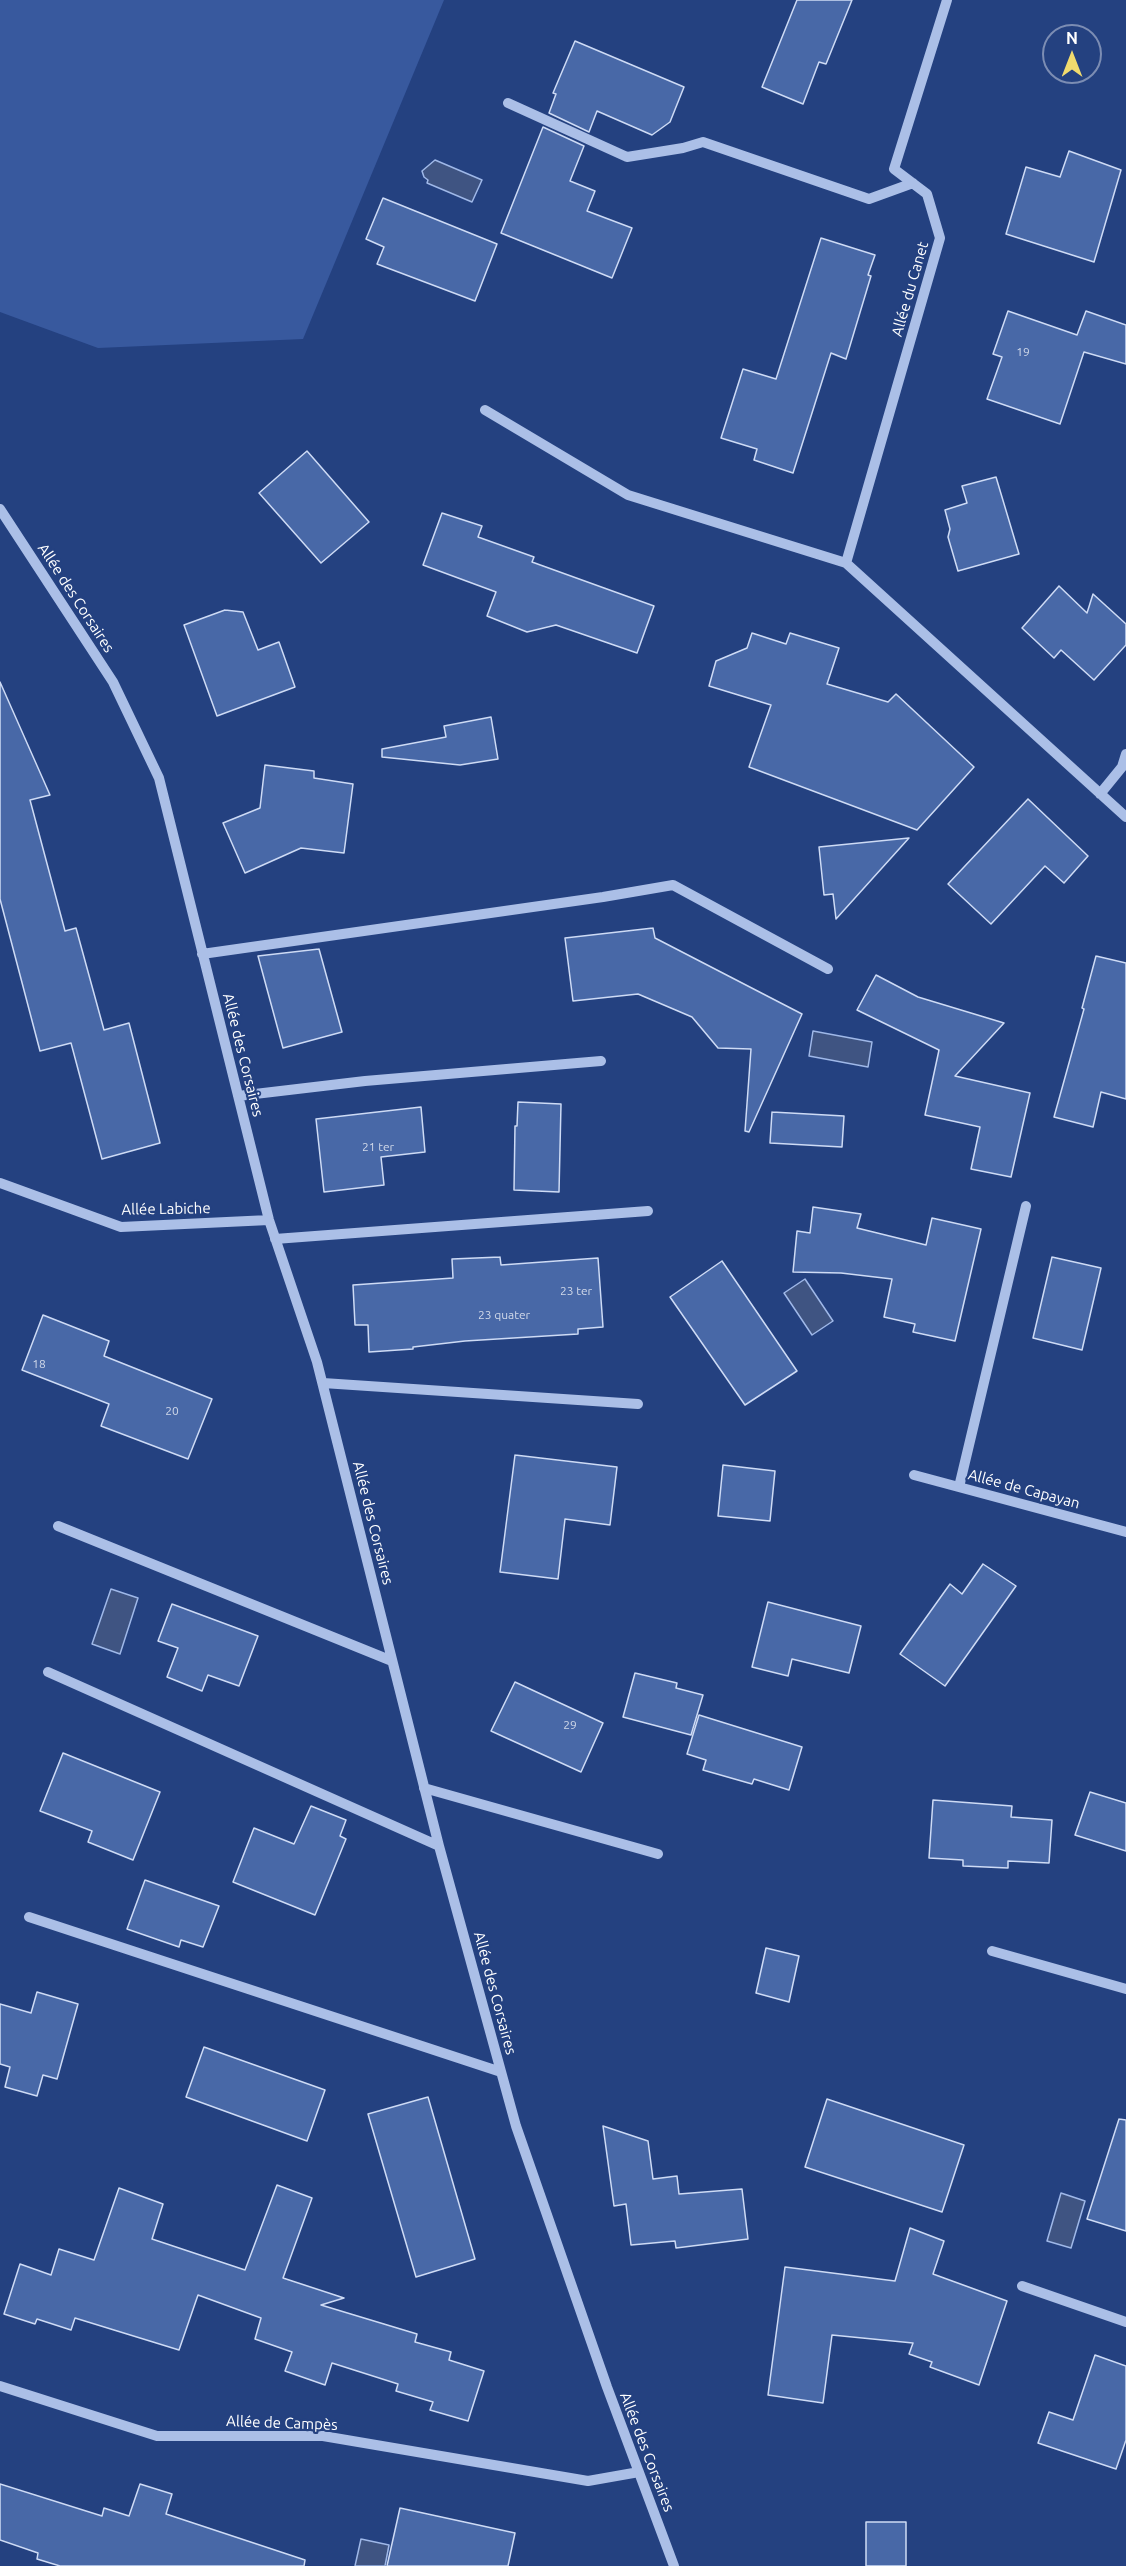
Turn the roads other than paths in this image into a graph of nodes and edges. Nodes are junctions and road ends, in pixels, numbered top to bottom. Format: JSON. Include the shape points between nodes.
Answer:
{"nodes":[{"id":1,"x":945,"y":2,"type":"edge"},
{"id":2,"x":508,"y":103,"type":"dead end"},
{"id":3,"x":913,"y":183,"type":"junction"},
{"id":4,"x":485,"y":410,"type":"dead end"},
{"id":5,"x":0,"y":509,"type":"edge"},
{"id":6,"x":846,"y":563,"type":"junction"},
{"id":7,"x":1126,"y":754,"type":"edge"},
{"id":8,"x":1100,"y":794,"type":"junction"},
{"id":9,"x":1126,"y":817,"type":"edge"},
{"id":10,"x":202,"y":954,"type":"junction"},
{"id":11,"x":828,"y":969,"type":"dead end"},
{"id":12,"x":602,"y":1061,"type":"dead end"},
{"id":13,"x":238,"y":1096,"type":"junction"},
{"id":14,"x":0,"y":1183,"type":"edge"},
{"id":15,"x":1026,"y":1206,"type":"dead end"},
{"id":16,"x":648,"y":1211,"type":"dead end"},
{"id":17,"x":269,"y":1220,"type":"junction"},
{"id":18,"x":276,"y":1239,"type":"junction"},
{"id":19,"x":323,"y":1383,"type":"junction"},
{"id":20,"x":638,"y":1404,"type":"dead end"},
{"id":21,"x":914,"y":1475,"type":"dead end"},
{"id":22,"x":959,"y":1487,"type":"junction"},
{"id":23,"x":58,"y":1526,"type":"dead end"},
{"id":24,"x":1126,"y":1532,"type":"edge"},
{"id":25,"x":392,"y":1660,"type":"junction"},
{"id":26,"x":48,"y":1672,"type":"dead end"},
{"id":27,"x":424,"y":1788,"type":"junction"},
{"id":28,"x":439,"y":1846,"type":"junction"},
{"id":29,"x":657,"y":1854,"type":"dead end"},
{"id":30,"x":29,"y":1917,"type":"dead end"},
{"id":31,"x":992,"y":1951,"type":"dead end"},
{"id":32,"x":1126,"y":1989,"type":"edge"},
{"id":33,"x":501,"y":2072,"type":"junction"},
{"id":34,"x":1023,"y":2286,"type":"dead end"},
{"id":35,"x":1126,"y":2322,"type":"edge"},
{"id":36,"x":0,"y":2386,"type":"edge"},
{"id":37,"x":639,"y":2472,"type":"junction"},
{"id":38,"x":674,"y":2566,"type":"edge"}],
"edges":[{"from":1,"to":3,"type":"street","name":"Allée du Canet","via":[[894,169]]},
{"from":2,"to":3,"type":"street","via":[[627,157],[703,142],[868,199]]},
{"from":3,"to":6,"type":"street","name":"Allée du Canet","via":[[927,194],[940,238]]},
{"from":4,"to":6,"type":"street","via":[[628,495]]},
{"from":5,"to":10,"type":"street","name":"Allée des Corsaires","via":[[113,682],[159,778]]},
{"from":6,"to":8,"type":"street"},
{"from":7,"to":8,"type":"street","via":[[1122,767]]},
{"from":8,"to":9,"type":"street"},
{"from":10,"to":11,"type":"street","via":[[673,885]]},
{"from":10,"to":13,"type":"street","name":"Allée des Corsaires"},
{"from":12,"to":13,"type":"street","via":[[365,1080]]},
{"from":13,"to":17,"type":"street","name":"Allée des Corsaires"},
{"from":14,"to":17,"type":"street","name":"Allée Labiche","via":[[121,1227]]},
{"from":15,"to":22,"type":"street"},
{"from":16,"to":18,"type":"street"},
{"from":17,"to":18,"type":"street","name":"Allée des Corsaires"},
{"from":18,"to":19,"type":"street","name":"Allée des Corsaires"},
{"from":19,"to":20,"type":"street"},
{"from":19,"to":25,"type":"street","name":"Allée des Corsaires"},
{"from":21,"to":22,"type":"street","name":"Allée de Capayan"},
{"from":22,"to":24,"type":"street","name":"Allée de Capayan"},
{"from":23,"to":25,"type":"street"},
{"from":25,"to":27,"type":"street","name":"Allée des Corsaires"},
{"from":26,"to":28,"type":"street"},
{"from":27,"to":28,"type":"street","name":"Allée des Corsaires"},
{"from":27,"to":29,"type":"street"},
{"from":28,"to":33,"type":"street","name":"Allée des Corsaires"},
{"from":30,"to":33,"type":"street"},
{"from":31,"to":32,"type":"street"},
{"from":33,"to":37,"type":"street","name":"Allée des Corsaires","via":[[516,2126]]},
{"from":34,"to":35,"type":"street"},
{"from":36,"to":37,"type":"street","name":"Allée de Campès","via":[[157,2436],[323,2436],[588,2481]]},
{"from":37,"to":38,"type":"street","name":"Allée des Corsaires"}]}
